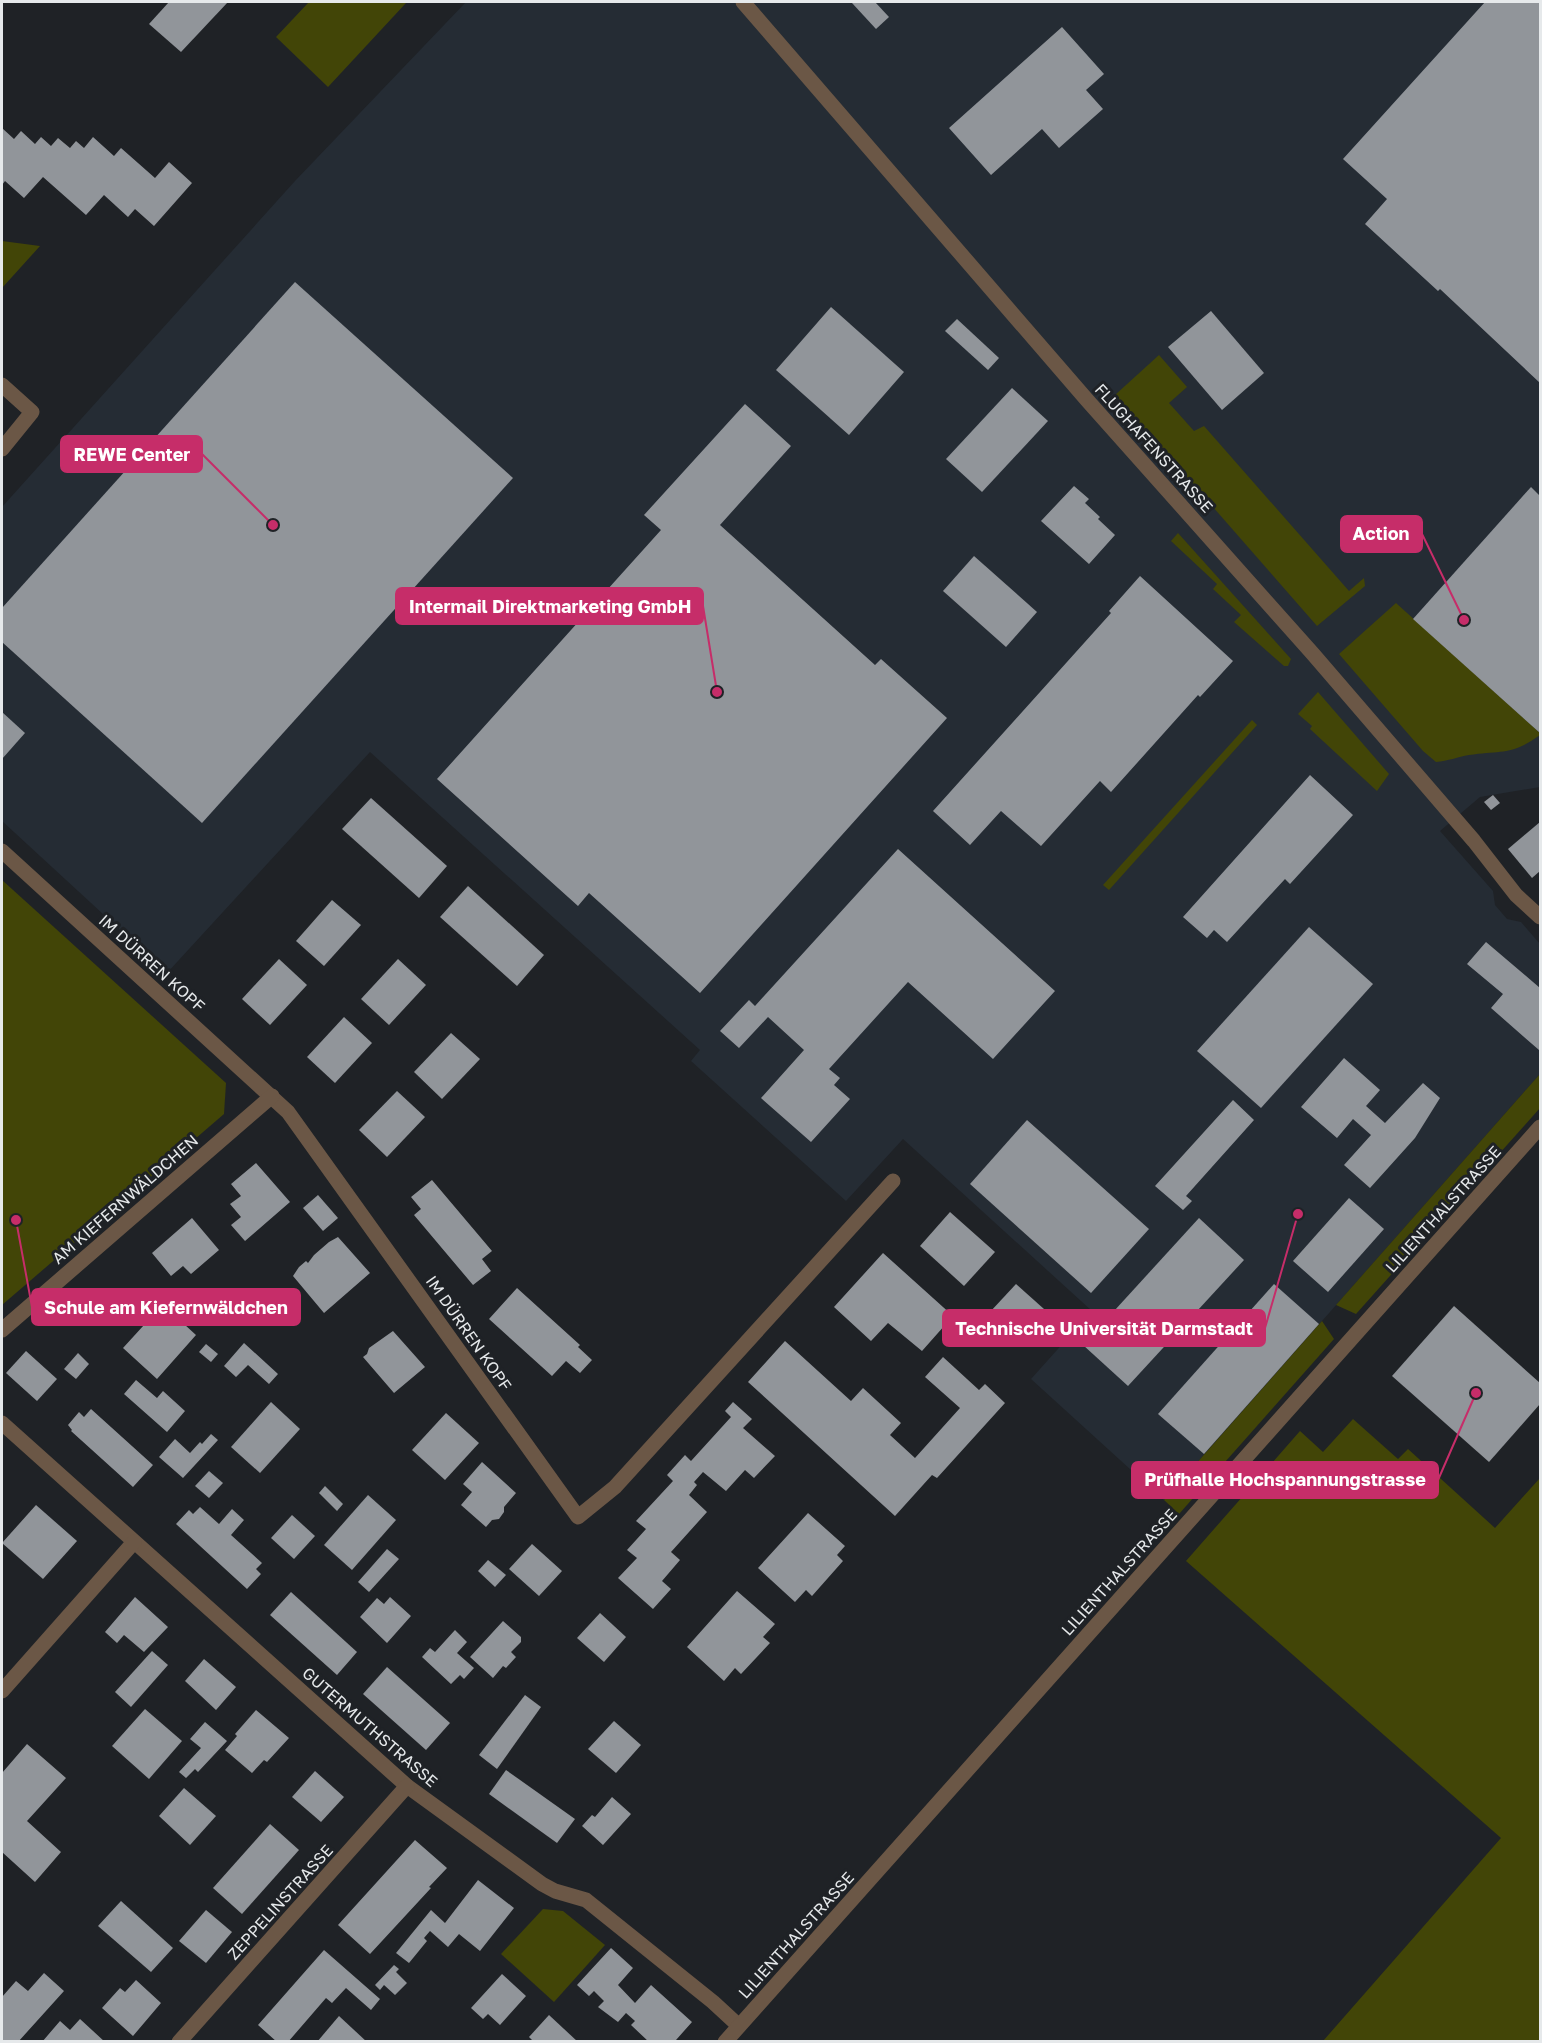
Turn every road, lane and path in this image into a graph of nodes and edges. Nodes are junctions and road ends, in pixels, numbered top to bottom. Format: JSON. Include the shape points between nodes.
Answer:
{"nodes":[{"id":1,"x":743,"y":2,"type":"edge"},
{"id":2,"x":2,"y":385,"type":"edge"},
{"id":3,"x":2,"y":449,"type":"edge"},
{"id":4,"x":2,"y":851,"type":"edge"},
{"id":5,"x":1540,"y":917,"type":"edge"},
{"id":6,"x":272,"y":1096,"type":"junction"},
{"id":7,"x":1540,"y":1127,"type":"edge"},
{"id":8,"x":893,"y":1181,"type":"dead end"},
{"id":9,"x":2,"y":1330,"type":"edge"},
{"id":10,"x":2,"y":1423,"type":"edge"},
{"id":11,"x":135,"y":1542,"type":"junction"},
{"id":12,"x":2,"y":1690,"type":"edge"},
{"id":13,"x":407,"y":1786,"type":"junction"},
{"id":14,"x":739,"y":2026,"type":"junction"},
{"id":15,"x":179,"y":2042,"type":"edge"},
{"id":16,"x":725,"y":2042,"type":"edge"}],
"edges":[{"from":1,"to":5,"type":"street","name":"FLUGHAFENSTRASSE","via":[[1336,681],[1516,895]]},
{"from":2,"to":3,"type":"street","via":[[32,412]]},
{"from":4,"to":6,"type":"street","name":"IM DÜRREN KOPF"},
{"from":6,"to":8,"type":"street","name":"IM DÜRREN KOPF","via":[[309,1138],[578,1517],[615,1487]]},
{"from":6,"to":9,"type":"street","name":"AM KIEFERNWÄLDCHEN"},
{"from":7,"to":14,"type":"street","name":"LILIENTHALSTRASSE"},
{"from":10,"to":11,"type":"street","name":"GUTERMUTHSTRASSE"},
{"from":11,"to":12,"type":"street"},
{"from":11,"to":13,"type":"street","name":"GUTERMUTHSTRASSE"},
{"from":13,"to":14,"type":"street","name":"GUTERMUTHSTRASSE","via":[[542,1884],[586,1900]]},
{"from":13,"to":15,"type":"street","name":"ZEPPELINSTRASSE"},
{"from":14,"to":16,"type":"street","name":"LILIENTHALSTRASSE"}]}
